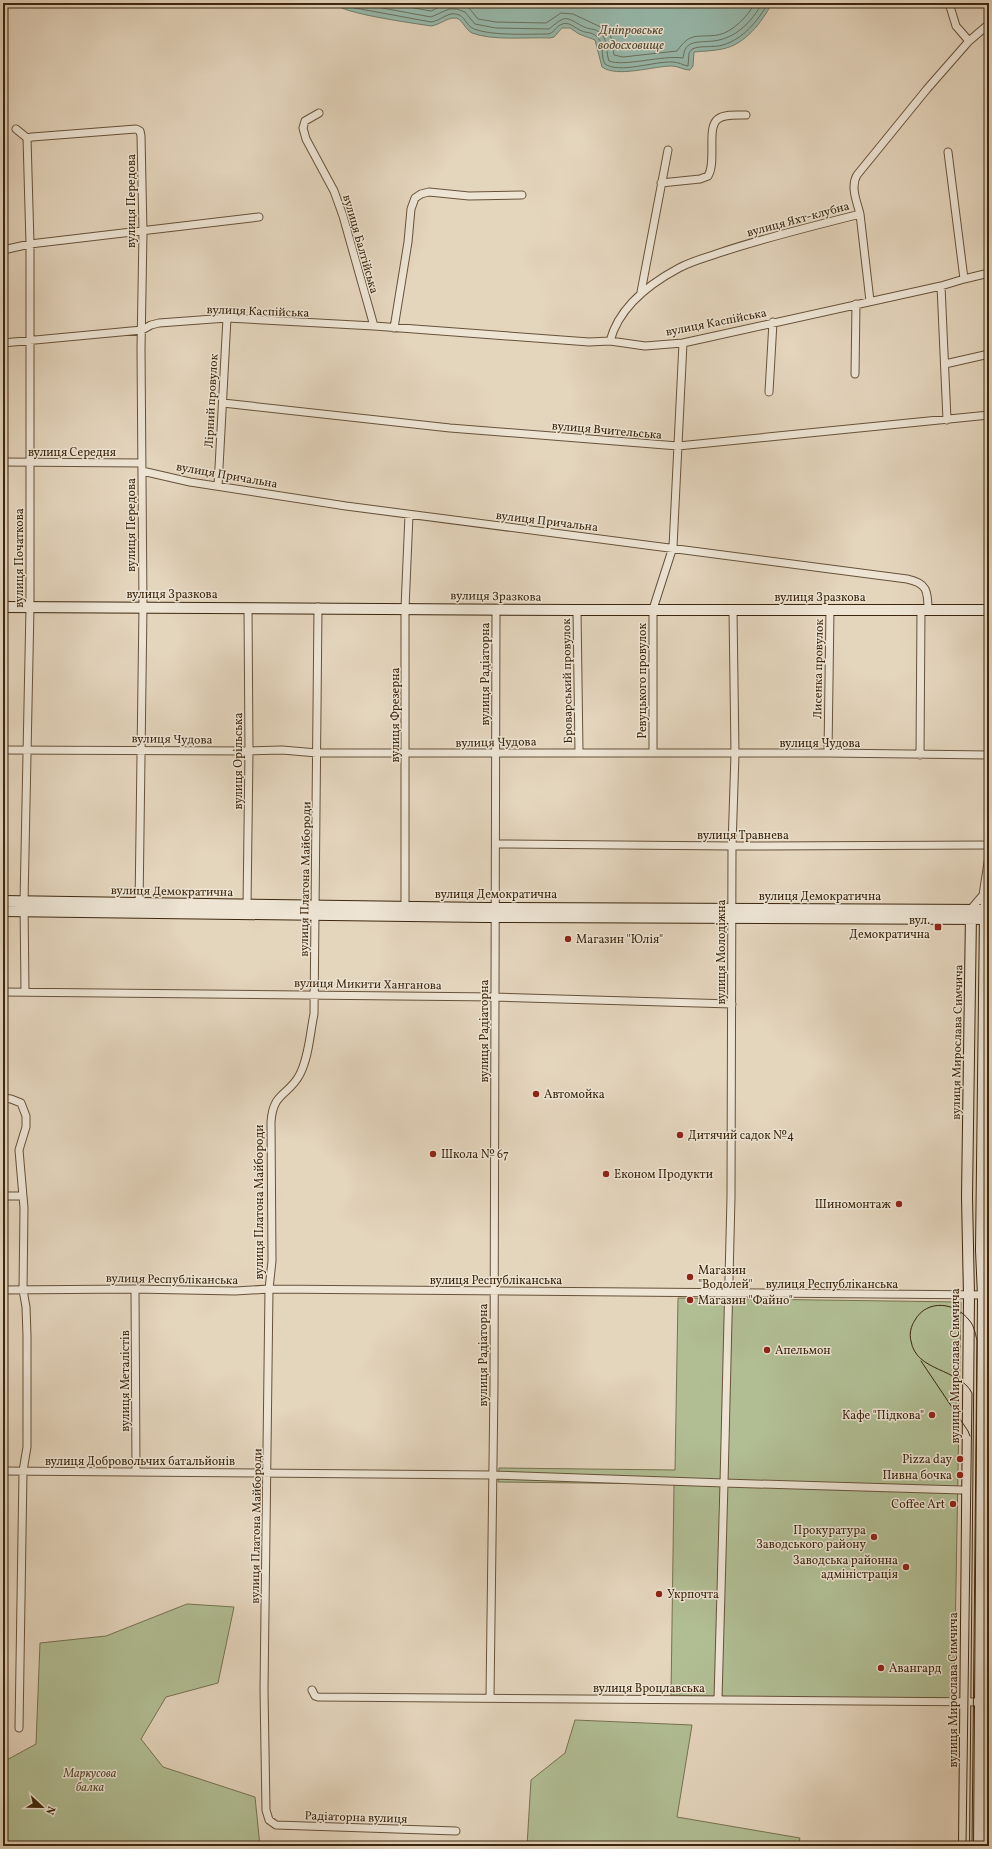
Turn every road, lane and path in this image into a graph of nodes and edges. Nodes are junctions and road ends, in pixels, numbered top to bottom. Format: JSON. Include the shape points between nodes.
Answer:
{"nodes":[{"id":1,"x":949,"y":3,"type":"edge"},
{"id":2,"x":989,"y":24,"type":"edge"},
{"id":3,"x":969,"y":41,"type":"junction"},
{"id":4,"x":319,"y":113,"type":"dead end"},
{"id":5,"x":746,"y":115,"type":"dead end"},
{"id":6,"x":16,"y":129,"type":"dead end"},
{"id":7,"x":27,"y":138,"type":"junction"},
{"id":8,"x":668,"y":150,"type":"dead end"},
{"id":9,"x":948,"y":152,"type":"dead end"},
{"id":10,"x":661,"y":183,"type":"junction"},
{"id":11,"x":522,"y":195,"type":"dead end"},
{"id":12,"x":860,"y":214,"type":"junction"},
{"id":13,"x":259,"y":217,"type":"dead end"},
{"id":14,"x":143,"y":232,"type":"junction"},
{"id":15,"x":30,"y":244,"type":"junction"},
{"id":16,"x":3,"y":250,"type":"edge"},
{"id":17,"x":989,"y":274,"type":"edge"},
{"id":18,"x":964,"y":278,"type":"junction"},
{"id":19,"x":941,"y":286,"type":"junction"},
{"id":20,"x":641,"y":292,"type":"junction"},
{"id":21,"x":870,"y":301,"type":"junction"},
{"id":22,"x":856,"y":304,"type":"junction"},
{"id":23,"x":227,"y":318,"type":"junction"},
{"id":24,"x":773,"y":322,"type":"junction"},
{"id":25,"x":374,"y":326,"type":"junction"},
{"id":26,"x":394,"y":328,"type":"junction"},
{"id":27,"x":142,"y":330,"type":"junction"},
{"id":28,"x":30,"y":340,"type":"junction"},
{"id":29,"x":610,"y":341,"type":"junction"},
{"id":30,"x":3,"y":343,"type":"edge"},
{"id":31,"x":683,"y":343,"type":"junction"},
{"id":32,"x":989,"y":354,"type":"edge"},
{"id":33,"x":945,"y":364,"type":"junction"},
{"id":34,"x":856,"y":374,"type":"dead end"},
{"id":35,"x":769,"y":392,"type":"dead end"},
{"id":36,"x":223,"y":403,"type":"junction"},
{"id":37,"x":989,"y":415,"type":"edge"},
{"id":38,"x":948,"y":420,"type":"junction"},
{"id":39,"x":678,"y":446,"type":"junction"},
{"id":40,"x":3,"y":462,"type":"edge"},
{"id":41,"x":30,"y":463,"type":"junction"},
{"id":42,"x":142,"y":467,"type":"junction"},
{"id":43,"x":218,"y":486,"type":"junction"},
{"id":44,"x":408,"y":515,"type":"junction"},
{"id":45,"x":672,"y":548,"type":"junction"},
{"id":46,"x":143,"y":606,"type":"junction"},
{"id":47,"x":3,"y":607,"type":"edge"},
{"id":48,"x":30,"y":607,"type":"junction"},
{"id":49,"x":318,"y":607,"type":"junction"},
{"id":50,"x":248,"y":608,"type":"junction"},
{"id":51,"x":406,"y":608,"type":"junction"},
{"id":52,"x":496,"y":609,"type":"junction"},
{"id":53,"x":653,"y":609,"type":"junction"},
{"id":54,"x":830,"y":609,"type":"junction"},
{"id":55,"x":577,"y":610,"type":"junction"},
{"id":56,"x":733,"y":610,"type":"junction"},
{"id":57,"x":924,"y":610,"type":"junction"},
{"id":58,"x":989,"y":610,"type":"edge"},
{"id":59,"x":3,"y":750,"type":"edge"},
{"id":60,"x":28,"y":750,"type":"junction"},
{"id":61,"x":141,"y":750,"type":"junction"},
{"id":62,"x":249,"y":751,"type":"junction"},
{"id":63,"x":495,"y":752,"type":"junction"},
{"id":64,"x":579,"y":752,"type":"junction"},
{"id":65,"x":317,"y":753,"type":"junction"},
{"id":66,"x":406,"y":753,"type":"junction"},
{"id":67,"x":653,"y":753,"type":"junction"},
{"id":68,"x":828,"y":753,"type":"junction"},
{"id":69,"x":735,"y":754,"type":"junction"},
{"id":70,"x":920,"y":755,"type":"junction"},
{"id":71,"x":989,"y":755,"type":"edge"},
{"id":72,"x":497,"y":844,"type":"junction"},
{"id":73,"x":989,"y":845,"type":"edge"},
{"id":74,"x":732,"y":846,"type":"junction"},
{"id":75,"x":989,"y":856,"type":"edge"},
{"id":76,"x":983,"y":895,"type":"junction"},
{"id":77,"x":3,"y":902,"type":"edge"},
{"id":78,"x":25,"y":906,"type":"junction"},
{"id":79,"x":139,"y":908,"type":"junction"},
{"id":80,"x":247,"y":909,"type":"junction"},
{"id":81,"x":315,"y":910,"type":"junction"},
{"id":82,"x":3,"y":911,"type":"edge"},
{"id":83,"x":405,"y":912,"type":"junction"},
{"id":84,"x":496,"y":913,"type":"junction"},
{"id":85,"x":732,"y":913,"type":"junction"},
{"id":86,"x":971,"y":914,"type":"junction"},
{"id":87,"x":987,"y":914,"type":"edge"},
{"id":88,"x":3,"y":992,"type":"edge"},
{"id":89,"x":25,"y":992,"type":"junction"},
{"id":90,"x":314,"y":995,"type":"junction"},
{"id":91,"x":495,"y":997,"type":"junction"},
{"id":92,"x":732,"y":1004,"type":"junction"},
{"id":93,"x":3,"y":1098,"type":"edge"},
{"id":94,"x":986,"y":1147,"type":"edge"},
{"id":95,"x":3,"y":1196,"type":"edge"},
{"id":96,"x":23,"y":1196,"type":"junction"},
{"id":97,"x":135,"y":1289,"type":"junction"},
{"id":98,"x":269,"y":1289,"type":"junction"},
{"id":99,"x":3,"y":1290,"type":"edge"},
{"id":100,"x":23,"y":1290,"type":"junction"},
{"id":101,"x":494,"y":1291,"type":"junction"},
{"id":102,"x":730,"y":1294,"type":"junction"},
{"id":103,"x":969,"y":1296,"type":"junction"},
{"id":104,"x":986,"y":1296,"type":"edge"},
{"id":105,"x":986,"y":1450,"type":"edge"},
{"id":106,"x":3,"y":1471,"type":"edge"},
{"id":107,"x":23,"y":1471,"type":"junction"},
{"id":108,"x":136,"y":1472,"type":"junction"},
{"id":109,"x":268,"y":1472,"type":"junction"},
{"id":110,"x":492,"y":1476,"type":"junction"},
{"id":111,"x":724,"y":1483,"type":"junction"},
{"id":112,"x":962,"y":1490,"type":"dead end"},
{"id":113,"x":985,"y":1547,"type":"edge"},
{"id":114,"x":312,"y":1690,"type":"dead end"},
{"id":115,"x":490,"y":1697,"type":"junction"},
{"id":116,"x":718,"y":1699,"type":"junction"},
{"id":117,"x":966,"y":1701,"type":"junction"},
{"id":118,"x":985,"y":1701,"type":"edge"},
{"id":119,"x":19,"y":1728,"type":"dead end"},
{"id":120,"x":266,"y":1810,"type":"joint"},
{"id":121,"x":456,"y":1831,"type":"dead end"},
{"id":122,"x":964,"y":1846,"type":"edge"},
{"id":123,"x":979,"y":1846,"type":"edge"}],
"edges":[{"from":1,"to":3,"type":"street","via":[[956,26]]},
{"from":2,"to":3,"type":"street","name":"вулиця Яхт-клубна"},
{"from":3,"to":12,"type":"street","name":"вулиця Яхт-клубна","via":[[857,175],[854,188]]},
{"from":4,"to":25,"type":"street","name":"вулиця Балтійська","via":[[305,121],[304,133],[331,184],[343,216]]},
{"from":5,"to":10,"type":"street","via":[[724,116],[715,122],[712,168],[708,176]]},
{"from":6,"to":7,"type":"street"},
{"from":7,"to":14,"type":"street","name":"вулиця Передова","via":[[136,129],[140,131]]},
{"from":7,"to":15,"type":"street","name":"вулиця Початкова"},
{"from":8,"to":10,"type":"street"},
{"from":9,"to":18,"type":"street"},
{"from":10,"to":20,"type":"street"},
{"from":11,"to":26,"type":"street","via":[[469,196],[429,192],[415,198],[411,209]]},
{"from":12,"to":20,"type":"street","name":"вулиця Яхт-клубна","via":[[766,238],[693,262]]},
{"from":12,"to":21,"type":"street"},
{"from":13,"to":14,"type":"street"},
{"from":14,"to":15,"type":"street"},
{"from":14,"to":27,"type":"street","name":"вулиця Передова"},
{"from":15,"to":16,"type":"street"},
{"from":15,"to":28,"type":"street","name":"вулиця Початкова"},
{"from":17,"to":18,"type":"street","name":"вулиця Каспійська"},
{"from":18,"to":19,"type":"street","name":"вулиця Каспійська"},
{"from":19,"to":21,"type":"street","name":"вулиця Каспійська"},
{"from":19,"to":33,"type":"street"},
{"from":20,"to":29,"type":"street","name":"вулиця Яхт-клубна","via":[[619,319]]},
{"from":21,"to":22,"type":"street","name":"вулиця Каспійська"},
{"from":22,"to":24,"type":"street","name":"вулиця Каспійська"},
{"from":22,"to":34,"type":"street"},
{"from":23,"to":25,"type":"street","name":"вулиця Каспійська"},
{"from":23,"to":27,"type":"street","name":"вулиця Каспійська","via":[[159,323]]},
{"from":23,"to":36,"type":"street","name":"Лірний провулок"},
{"from":24,"to":31,"type":"street","name":"вулиця Каспійська"},
{"from":24,"to":35,"type":"street"},
{"from":25,"to":26,"type":"street","name":"вулиця Каспійська"},
{"from":26,"to":29,"type":"street","name":"вулиця Каспійська","via":[[589,342]]},
{"from":27,"to":28,"type":"street","name":"вулиця Каспійська"},
{"from":27,"to":42,"type":"street","name":"вулиця Передова"},
{"from":28,"to":30,"type":"street","name":"вулиця Каспійська"},
{"from":28,"to":41,"type":"street","name":"вулиця Початкова"},
{"from":29,"to":31,"type":"street","name":"вулиця Каспійська","via":[[645,346]]},
{"from":31,"to":39,"type":"street","name":"Ревуцького провулок"},
{"from":32,"to":33,"type":"street"},
{"from":33,"to":38,"type":"street"},
{"from":36,"to":39,"type":"street","name":"вулиця Вчительська","via":[[450,428],[627,444]]},
{"from":36,"to":43,"type":"street","name":"Лірний провулок"},
{"from":37,"to":38,"type":"street","name":"вулиця Вчительська"},
{"from":38,"to":39,"type":"street","name":"вулиця Вчительська"},
{"from":39,"to":45,"type":"street","name":"Ревуцького провулок"},
{"from":40,"to":41,"type":"street","name":"вулиця Середня"},
{"from":41,"to":42,"type":"street","name":"вулиця Середня"},
{"from":41,"to":48,"type":"street","name":"вулиця Початкова"},
{"from":42,"to":43,"type":"street","name":"вулиця Причальна","via":[[190,482]]},
{"from":42,"to":46,"type":"street","name":"вулиця Передова"},
{"from":43,"to":44,"type":"street","name":"вулиця Причальна"},
{"from":44,"to":45,"type":"street","name":"вулиця Причальна"},
{"from":44,"to":51,"type":"street","name":"вулиця Фрезерна"},
{"from":45,"to":53,"type":"street","name":"Ревуцького провулок"},
{"from":45,"to":57,"type":"street","name":"вулиця Причальна","via":[[914,580],[925,588],[928,594]]},
{"from":46,"to":48,"type":"street","name":"вулиця Зразкова"},
{"from":46,"to":50,"type":"street","name":"вулиця Зразкова"},
{"from":46,"to":61,"type":"street","name":"вулиця Передова"},
{"from":47,"to":48,"type":"street","name":"вулиця Зразкова"},
{"from":48,"to":60,"type":"street","name":"вулиця Початкова"},
{"from":49,"to":50,"type":"street","name":"вулиця Зразкова"},
{"from":49,"to":51,"type":"street","name":"вулиця Зразкова"},
{"from":49,"to":65,"type":"street","name":"вулиця Платона Майбороди"},
{"from":50,"to":62,"type":"street","name":"вулиця Орільська"},
{"from":51,"to":52,"type":"street","name":"вулиця Зразкова"},
{"from":51,"to":66,"type":"street","name":"вулиця Фрезерна"},
{"from":52,"to":55,"type":"street","name":"вулиця Зразкова"},
{"from":52,"to":63,"type":"street","name":"вулиця Радіаторна"},
{"from":53,"to":55,"type":"street","name":"вулиця Зразкова"},
{"from":53,"to":56,"type":"street","name":"вулиця Зразкова"},
{"from":53,"to":67,"type":"street","name":"Ревуцького провулок"},
{"from":54,"to":56,"type":"street","name":"вулиця Зразкова"},
{"from":54,"to":57,"type":"street","name":"вулиця Зразкова"},
{"from":54,"to":68,"type":"street","name":"Лисенка провулок"},
{"from":55,"to":64,"type":"street","name":"Броварський провулок"},
{"from":56,"to":69,"type":"street","name":"вулиця Молодіжна"},
{"from":57,"to":58,"type":"street","name":"вулиця Зразкова"},
{"from":57,"to":70,"type":"street","name":"вулиця Причальна"},
{"from":59,"to":60,"type":"street","name":"вулиця Чудова"},
{"from":60,"to":61,"type":"street","name":"вулиця Чудова"},
{"from":60,"to":78,"type":"street","name":"вулиця Початкова"},
{"from":61,"to":62,"type":"street","name":"вулиця Чудова"},
{"from":61,"to":79,"type":"street","name":"вулиця Передова"},
{"from":62,"to":65,"type":"street","name":"вулиця Чудова","via":[[293,750]]},
{"from":62,"to":80,"type":"street","name":"вулиця Орільська"},
{"from":63,"to":64,"type":"street","name":"вулиця Чудова"},
{"from":63,"to":66,"type":"street","name":"вулиця Чудова"},
{"from":63,"to":72,"type":"street","name":"вулиця Радіаторна"},
{"from":64,"to":67,"type":"street","name":"вулиця Чудова"},
{"from":65,"to":66,"type":"street","name":"вулиця Чудова"},
{"from":65,"to":81,"type":"street","name":"вулиця Платона Майбороди"},
{"from":66,"to":83,"type":"street","name":"вулиця Фрезерна"},
{"from":67,"to":69,"type":"street","name":"вулиця Чудова"},
{"from":68,"to":69,"type":"street","name":"вулиця Чудова"},
{"from":68,"to":70,"type":"street","name":"вулиця Чудова"},
{"from":69,"to":74,"type":"street","name":"вулиця Молодіжна"},
{"from":70,"to":71,"type":"street","name":"вулиця Чудова"},
{"from":72,"to":74,"type":"street","name":"вулиця Травнева"},
{"from":72,"to":84,"type":"street","name":"вулиця Радіаторна"},
{"from":73,"to":74,"type":"street","name":"вулиця Травнева"},
{"from":74,"to":85,"type":"street","name":"вулиця Молодіжна"},
{"from":75,"to":76,"type":"street"},
{"from":76,"to":86,"type":"street"},
{"from":76,"to":87,"type":"street"},
{"from":77,"to":78,"type":"street","name":"вулиця Демократична"},
{"from":78,"to":79,"type":"street","name":"вулиця Демократична"},
{"from":78,"to":82,"type":"street","name":"вулиця Демократична"},
{"from":78,"to":89,"type":"street","name":"вулиця Початкова"},
{"from":79,"to":80,"type":"street","name":"вулиця Демократична"},
{"from":80,"to":81,"type":"street","name":"вулиця Демократична"},
{"from":81,"to":83,"type":"street","name":"вулиця Демократична"},
{"from":81,"to":90,"type":"street","name":"вулиця Платона Майбороди"},
{"from":83,"to":84,"type":"street","name":"вулиця Демократична"},
{"from":84,"to":85,"type":"street","name":"вулиця Демократична"},
{"from":84,"to":91,"type":"street","name":"вулиця Радіаторна"},
{"from":85,"to":86,"type":"street","name":"вулиця Демократична"},
{"from":85,"to":92,"type":"street","name":"вулиця Молодіжна"},
{"from":86,"to":87,"type":"street","name":"вулиця Демократична"},
{"from":86,"to":103,"type":"street","name":"вулиця Мирослава Симчича","via":[[967,1198]]},
{"from":87,"to":94,"type":"street"},
{"from":88,"to":89,"type":"street","name":"вулиця Микити Ханганова"},
{"from":89,"to":90,"type":"street","name":"вулиця Микити Ханганова"},
{"from":90,"to":91,"type":"street","name":"вулиця Микити Ханганова"},
{"from":90,"to":98,"type":"street","name":"вулиця Платона Майбороди","via":[[314,1014],[303,1067],[296,1082],[276,1100],[272,1109],[272,1260]]},
{"from":91,"to":92,"type":"street","name":"вулиця Микити Ханганова"},
{"from":91,"to":101,"type":"street","name":"вулиця Радіаторна"},
{"from":92,"to":102,"type":"street","name":"вулиця Молодіжна"},
{"from":93,"to":96,"type":"street","via":[[11,1098],[21,1103],[24,1109],[26,1127],[19,1150]]},
{"from":94,"to":104,"type":"street","via":[[982,1250]]},
{"from":95,"to":96,"type":"street"},
{"from":96,"to":100,"type":"street"},
{"from":97,"to":98,"type":"street","name":"вулиця Республіканська"},
{"from":97,"to":100,"type":"street","name":"вулиця Республіканська"},
{"from":97,"to":108,"type":"street","name":"вулиця Металістів"},
{"from":98,"to":101,"type":"street","name":"вулиця Республіканська"},
{"from":98,"to":109,"type":"street","name":"вулиця Платона Майбороди"},
{"from":99,"to":100,"type":"street","name":"вулиця Республіканська"},
{"from":100,"to":107,"type":"street","via":[[27,1336],[27,1448]]},
{"from":101,"to":102,"type":"street","name":"вулиця Республіканська"},
{"from":101,"to":110,"type":"street","name":"вулиця Радіаторна"},
{"from":102,"to":103,"type":"street","name":"вулиця Республіканська"},
{"from":102,"to":111,"type":"street","name":"вулиця Молодіжна"},
{"from":103,"to":104,"type":"street","name":"вулиця Республіканська"},
{"from":103,"to":117,"type":"street","name":"вулиця Мирослава Симчича"},
{"from":104,"to":105,"type":"street"},
{"from":105,"to":113,"type":"street"},
{"from":106,"to":107,"type":"street","name":"вулиця Добровольчих батальйонів"},
{"from":107,"to":108,"type":"street","name":"вулиця Добровольчих батальйонів"},
{"from":107,"to":119,"type":"street"},
{"from":108,"to":109,"type":"street","name":"вулиця Добровольчих батальйонів"},
{"from":109,"to":110,"type":"street","name":"вулиця Добровольчих батальйонів"},
{"from":109,"to":120,"type":"street","name":"вулиця Платона Майбороди","via":[[264,1690]]},
{"from":110,"to":111,"type":"street","name":"вулиця Добровольчих батальйонів"},
{"from":110,"to":115,"type":"street","name":"вулиця Радіаторна"},
{"from":111,"to":112,"type":"street","name":"вулиця Добровольчих батальйонів"},
{"from":111,"to":116,"type":"street","name":"вулиця Молодіжна"},
{"from":113,"to":118,"type":"street"},
{"from":114,"to":115,"type":"street","name":"вулиця Вроцлавська","via":[[318,1697]]},
{"from":115,"to":116,"type":"street","name":"вулиця Вроцлавська"},
{"from":116,"to":117,"type":"street","name":"вулиця Вроцлавська"},
{"from":117,"to":118,"type":"street","name":"вулиця Вроцлавська"},
{"from":117,"to":122,"type":"street","name":"вулиця Мирослава Симчича"},
{"from":118,"to":123,"type":"street"},
{"from":120,"to":121,"type":"street","name":"Радіаторна вулиця","via":[[269,1820],[276,1825]]}]}
